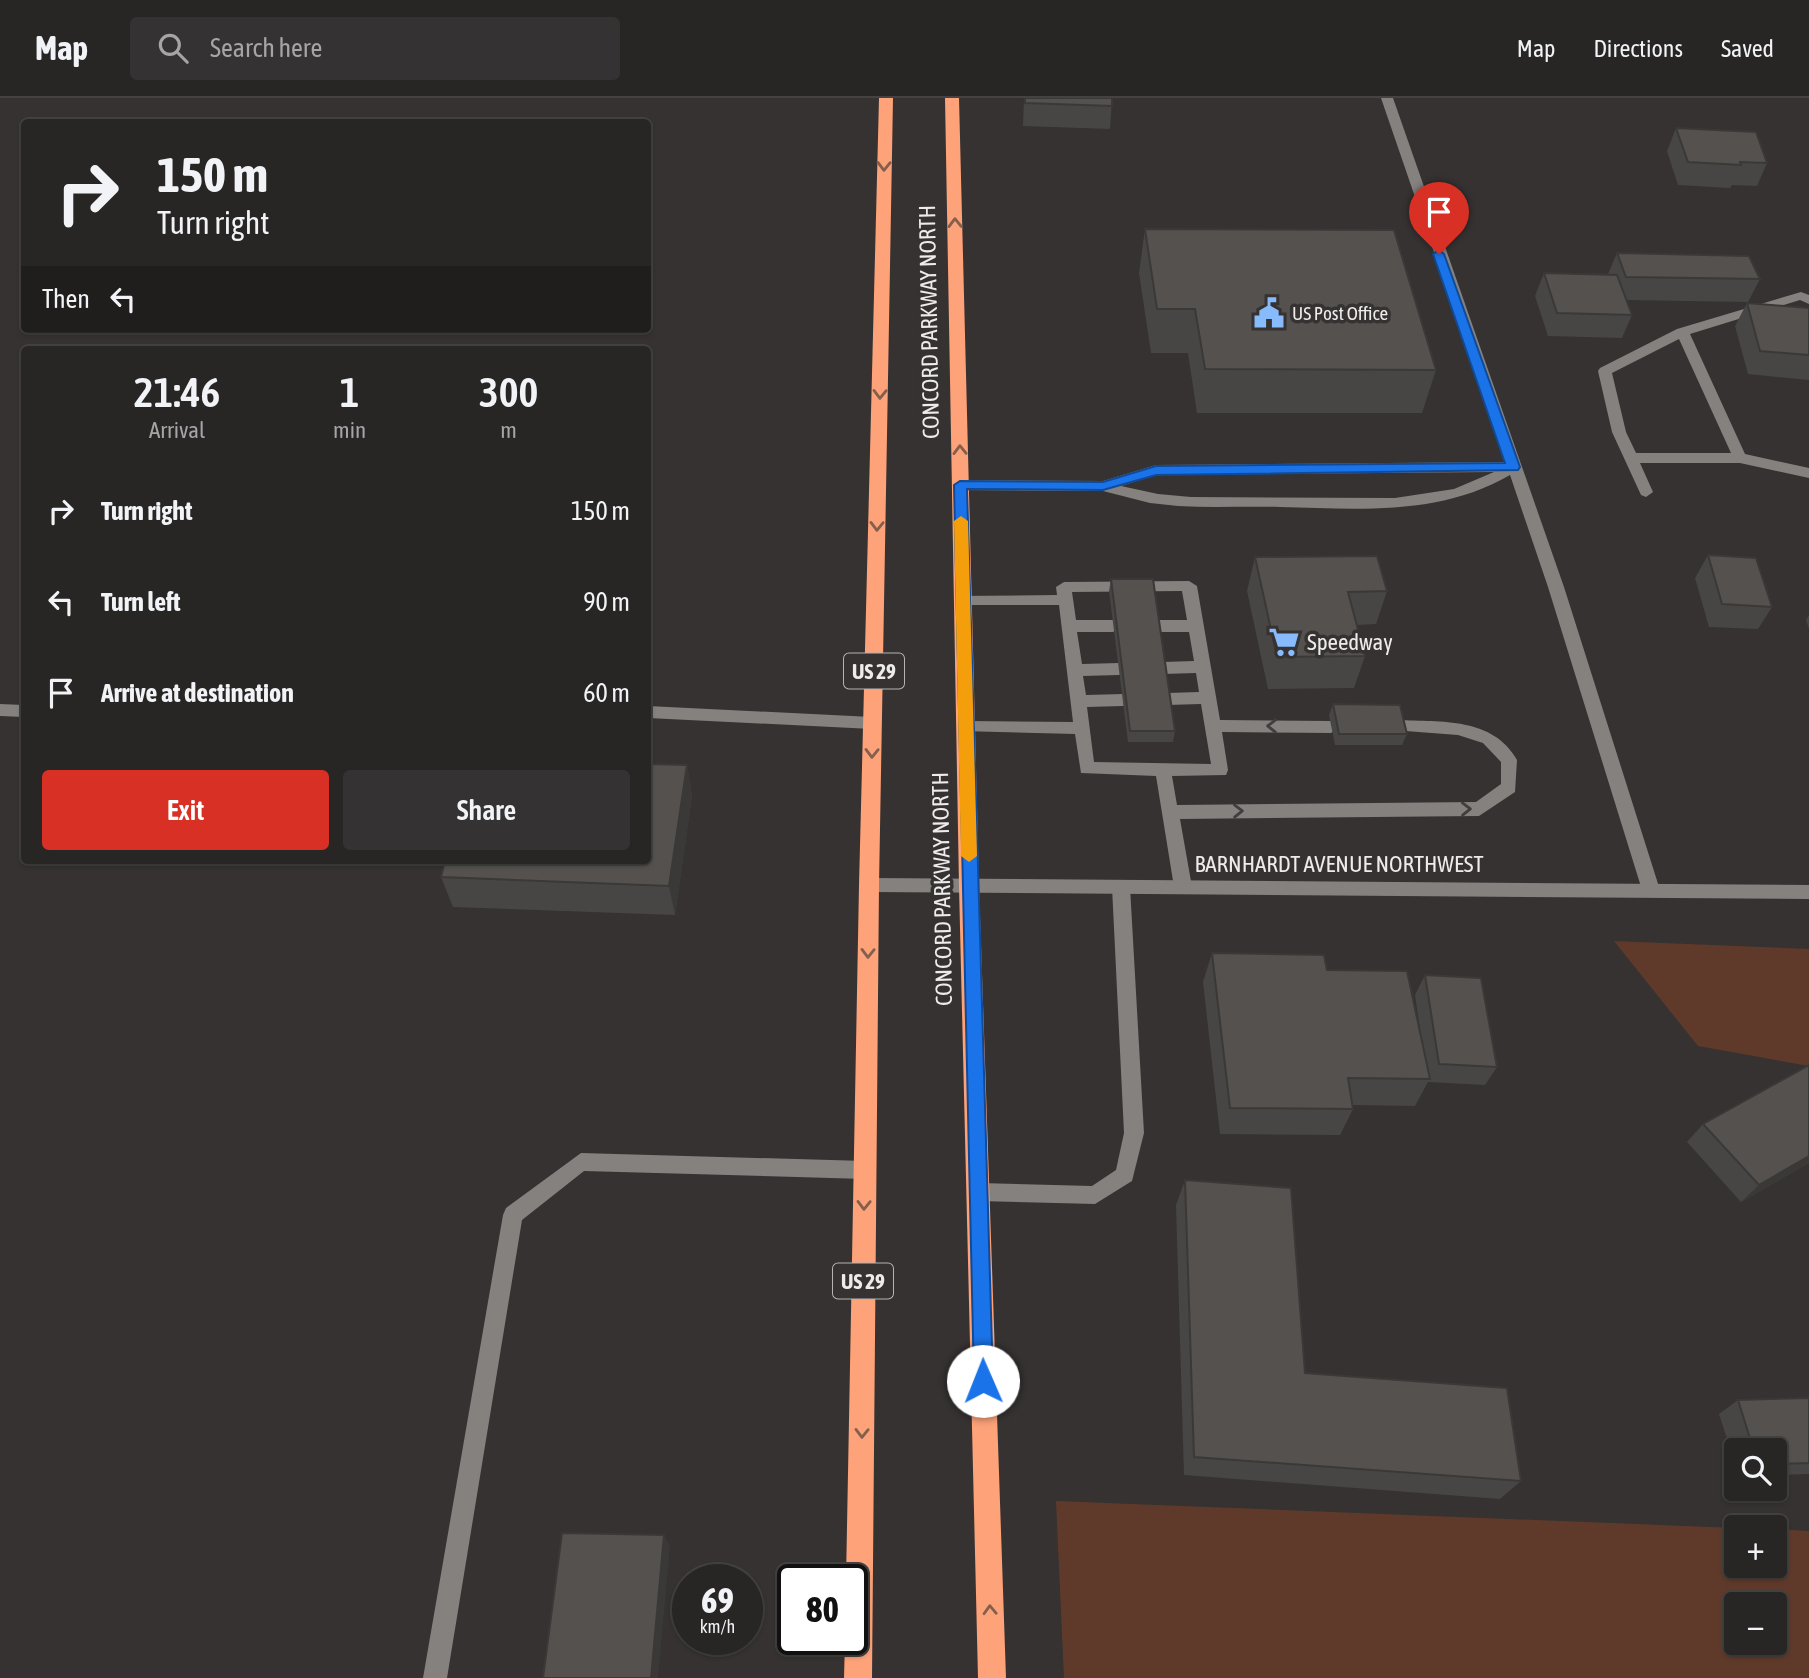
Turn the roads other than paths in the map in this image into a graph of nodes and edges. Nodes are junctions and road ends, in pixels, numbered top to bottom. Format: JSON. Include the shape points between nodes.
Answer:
{"nodes":[{"id":1,"x":886,"y":98,"type":"edge"},
{"id":2,"x":952,"y":98,"type":"edge"},
{"id":3,"x":1387,"y":98,"type":"edge"},
{"id":4,"x":1809,"y":300,"type":"edge"},
{"id":5,"x":1682,"y":332,"type":"junction"},
{"id":6,"x":1630,"y":458,"type":"junction"},
{"id":7,"x":1740,"y":458,"type":"junction"},
{"id":8,"x":1513,"y":467,"type":"junction"},
{"id":9,"x":1809,"y":473,"type":"edge"},
{"id":10,"x":960,"y":485,"type":"junction"},
{"id":11,"x":1103,"y":486,"type":"junction"},
{"id":12,"x":1646,"y":492,"type":"dead end"},
{"id":13,"x":963,"y":600,"type":"junction"},
{"id":14,"x":1065,"y":600,"type":"junction"},
{"id":15,"x":1069,"y":626,"type":"junction"},
{"id":16,"x":1113,"y":626,"type":"edge"},
{"id":17,"x":1157,"y":626,"type":"edge"},
{"id":18,"x":1195,"y":626,"type":"junction"},
{"id":19,"x":1202,"y":667,"type":"junction"},
{"id":20,"x":1163,"y":668,"type":"edge"},
{"id":21,"x":1119,"y":669,"type":"edge"},
{"id":22,"x":1075,"y":670,"type":"junction"},
{"id":23,"x":1208,"y":698,"type":"junction"},
{"id":24,"x":1167,"y":699,"type":"edge"},
{"id":25,"x":1123,"y":700,"type":"edge"},
{"id":26,"x":1079,"y":701,"type":"junction"},
{"id":27,"x":0,"y":710,"type":"edge"},
{"id":28,"x":21,"y":711,"type":"edge"},
{"id":29,"x":651,"y":712,"type":"edge"},
{"id":30,"x":872,"y":723,"type":"junction"},
{"id":31,"x":1212,"y":726,"type":"junction"},
{"id":32,"x":1398,"y":726,"type":"edge"},
{"id":33,"x":966,"y":727,"type":"junction"},
{"id":34,"x":1331,"y":727,"type":"dead end"},
{"id":35,"x":1082,"y":728,"type":"junction"},
{"id":36,"x":1163,"y":770,"type":"junction"},
{"id":37,"x":1170,"y":812,"type":"junction"},
{"id":38,"x":869,"y":885,"type":"junction"},
{"id":39,"x":970,"y":886,"type":"junction"},
{"id":40,"x":1121,"y":887,"type":"junction"},
{"id":41,"x":1183,"y":887,"type":"junction"},
{"id":42,"x":1651,"y":890,"type":"junction"},
{"id":43,"x":1809,"y":892,"type":"edge"},
{"id":44,"x":865,"y":1170,"type":"junction"},
{"id":45,"x":978,"y":1192,"type":"junction"},
{"id":46,"x":435,"y":1678,"type":"edge"},
{"id":47,"x":858,"y":1678,"type":"edge"},
{"id":48,"x":992,"y":1678,"type":"edge"}],
"edges":[{"from":1,"to":30,"type":"highway","name":"CONCORD PARKWAY NORTH","number":"US 29","one_way":true},
{"from":10,"to":2,"type":"highway","name":"CONCORD PARKWAY NORTH","one_way":true},
{"from":3,"to":8,"type":"street"},
{"from":4,"to":5,"type":"street","via":[[1801,296]]},
{"from":5,"to":6,"type":"street","via":[[1605,371]]},
{"from":5,"to":7,"type":"street"},
{"from":6,"to":7,"type":"street"},
{"from":6,"to":12,"type":"street"},
{"from":7,"to":9,"type":"street"},
{"from":8,"to":11,"type":"street","via":[[1156,470]]},
{"from":8,"to":11,"type":"street","via":[[1495,480],[1463,491],[1386,503],[1165,500]]},
{"from":8,"to":42,"type":"street","via":[[1556,587]]},
{"from":10,"to":11,"type":"street"},
{"from":10,"to":13,"type":"highway","name":"CONCORD PARKWAY NORTH"},
{"from":13,"to":14,"type":"street"},
{"from":13,"to":33,"type":"highway","name":"CONCORD PARKWAY NORTH"},
{"from":14,"to":15,"type":"street"},
{"from":14,"to":18,"type":"street","via":[[1064,587],[1189,586]]},
{"from":15,"to":16,"type":"street"},
{"from":15,"to":22,"type":"street"},
{"from":17,"to":18,"type":"street"},
{"from":18,"to":19,"type":"street"},
{"from":19,"to":20,"type":"street"},
{"from":19,"to":23,"type":"street"},
{"from":21,"to":22,"type":"street"},
{"from":22,"to":26,"type":"street"},
{"from":23,"to":24,"type":"street"},
{"from":23,"to":31,"type":"street"},
{"from":25,"to":26,"type":"street"},
{"from":26,"to":35,"type":"street"},
{"from":27,"to":28,"type":"street"},
{"from":29,"to":30,"type":"street"},
{"from":30,"to":38,"type":"highway","name":"CONCORD PARKWAY NORTH","number":"US 29","one_way":true},
{"from":34,"to":31,"type":"street","one_way":true},
{"from":31,"to":36,"type":"street","via":[[1220,770]]},
{"from":37,"to":32,"type":"street","one_way":true,"via":[[1479,808],[1509,788],[1510,760],[1489,738],[1458,729]]},
{"from":33,"to":35,"type":"street"},
{"from":33,"to":39,"type":"highway","name":"CONCORD PARKWAY NORTH"},
{"from":35,"to":36,"type":"street","via":[[1087,768]]},
{"from":36,"to":37,"type":"street"},
{"from":37,"to":41,"type":"street"},
{"from":38,"to":39,"type":"street","name":"BARNHARDT AVENUE NORTHWEST"},
{"from":38,"to":44,"type":"highway","name":"CONCORD PARKWAY NORTH","number":"US 29","one_way":true},
{"from":39,"to":40,"type":"street","name":"BARNHARDT AVENUE NORTHWEST"},
{"from":39,"to":45,"type":"highway","name":"CONCORD PARKWAY NORTH"},
{"from":40,"to":41,"type":"street","name":"BARNHARDT AVENUE NORTHWEST"},
{"from":40,"to":45,"type":"street","via":[[1134,1133],[1125,1175],[1096,1195]]},
{"from":41,"to":42,"type":"street","name":"BARNHARDT AVENUE NORTHWEST"},
{"from":42,"to":43,"type":"street","name":"BARNHARDT AVENUE NORTHWEST"},
{"from":44,"to":46,"type":"street","via":[[581,1162],[513,1215]]},
{"from":44,"to":47,"type":"highway","name":"CONCORD PARKWAY NORTH","number":"US 29","one_way":true},
{"from":48,"to":45,"type":"highway","name":"CONCORD PARKWAY NORTH","one_way":true}]}
